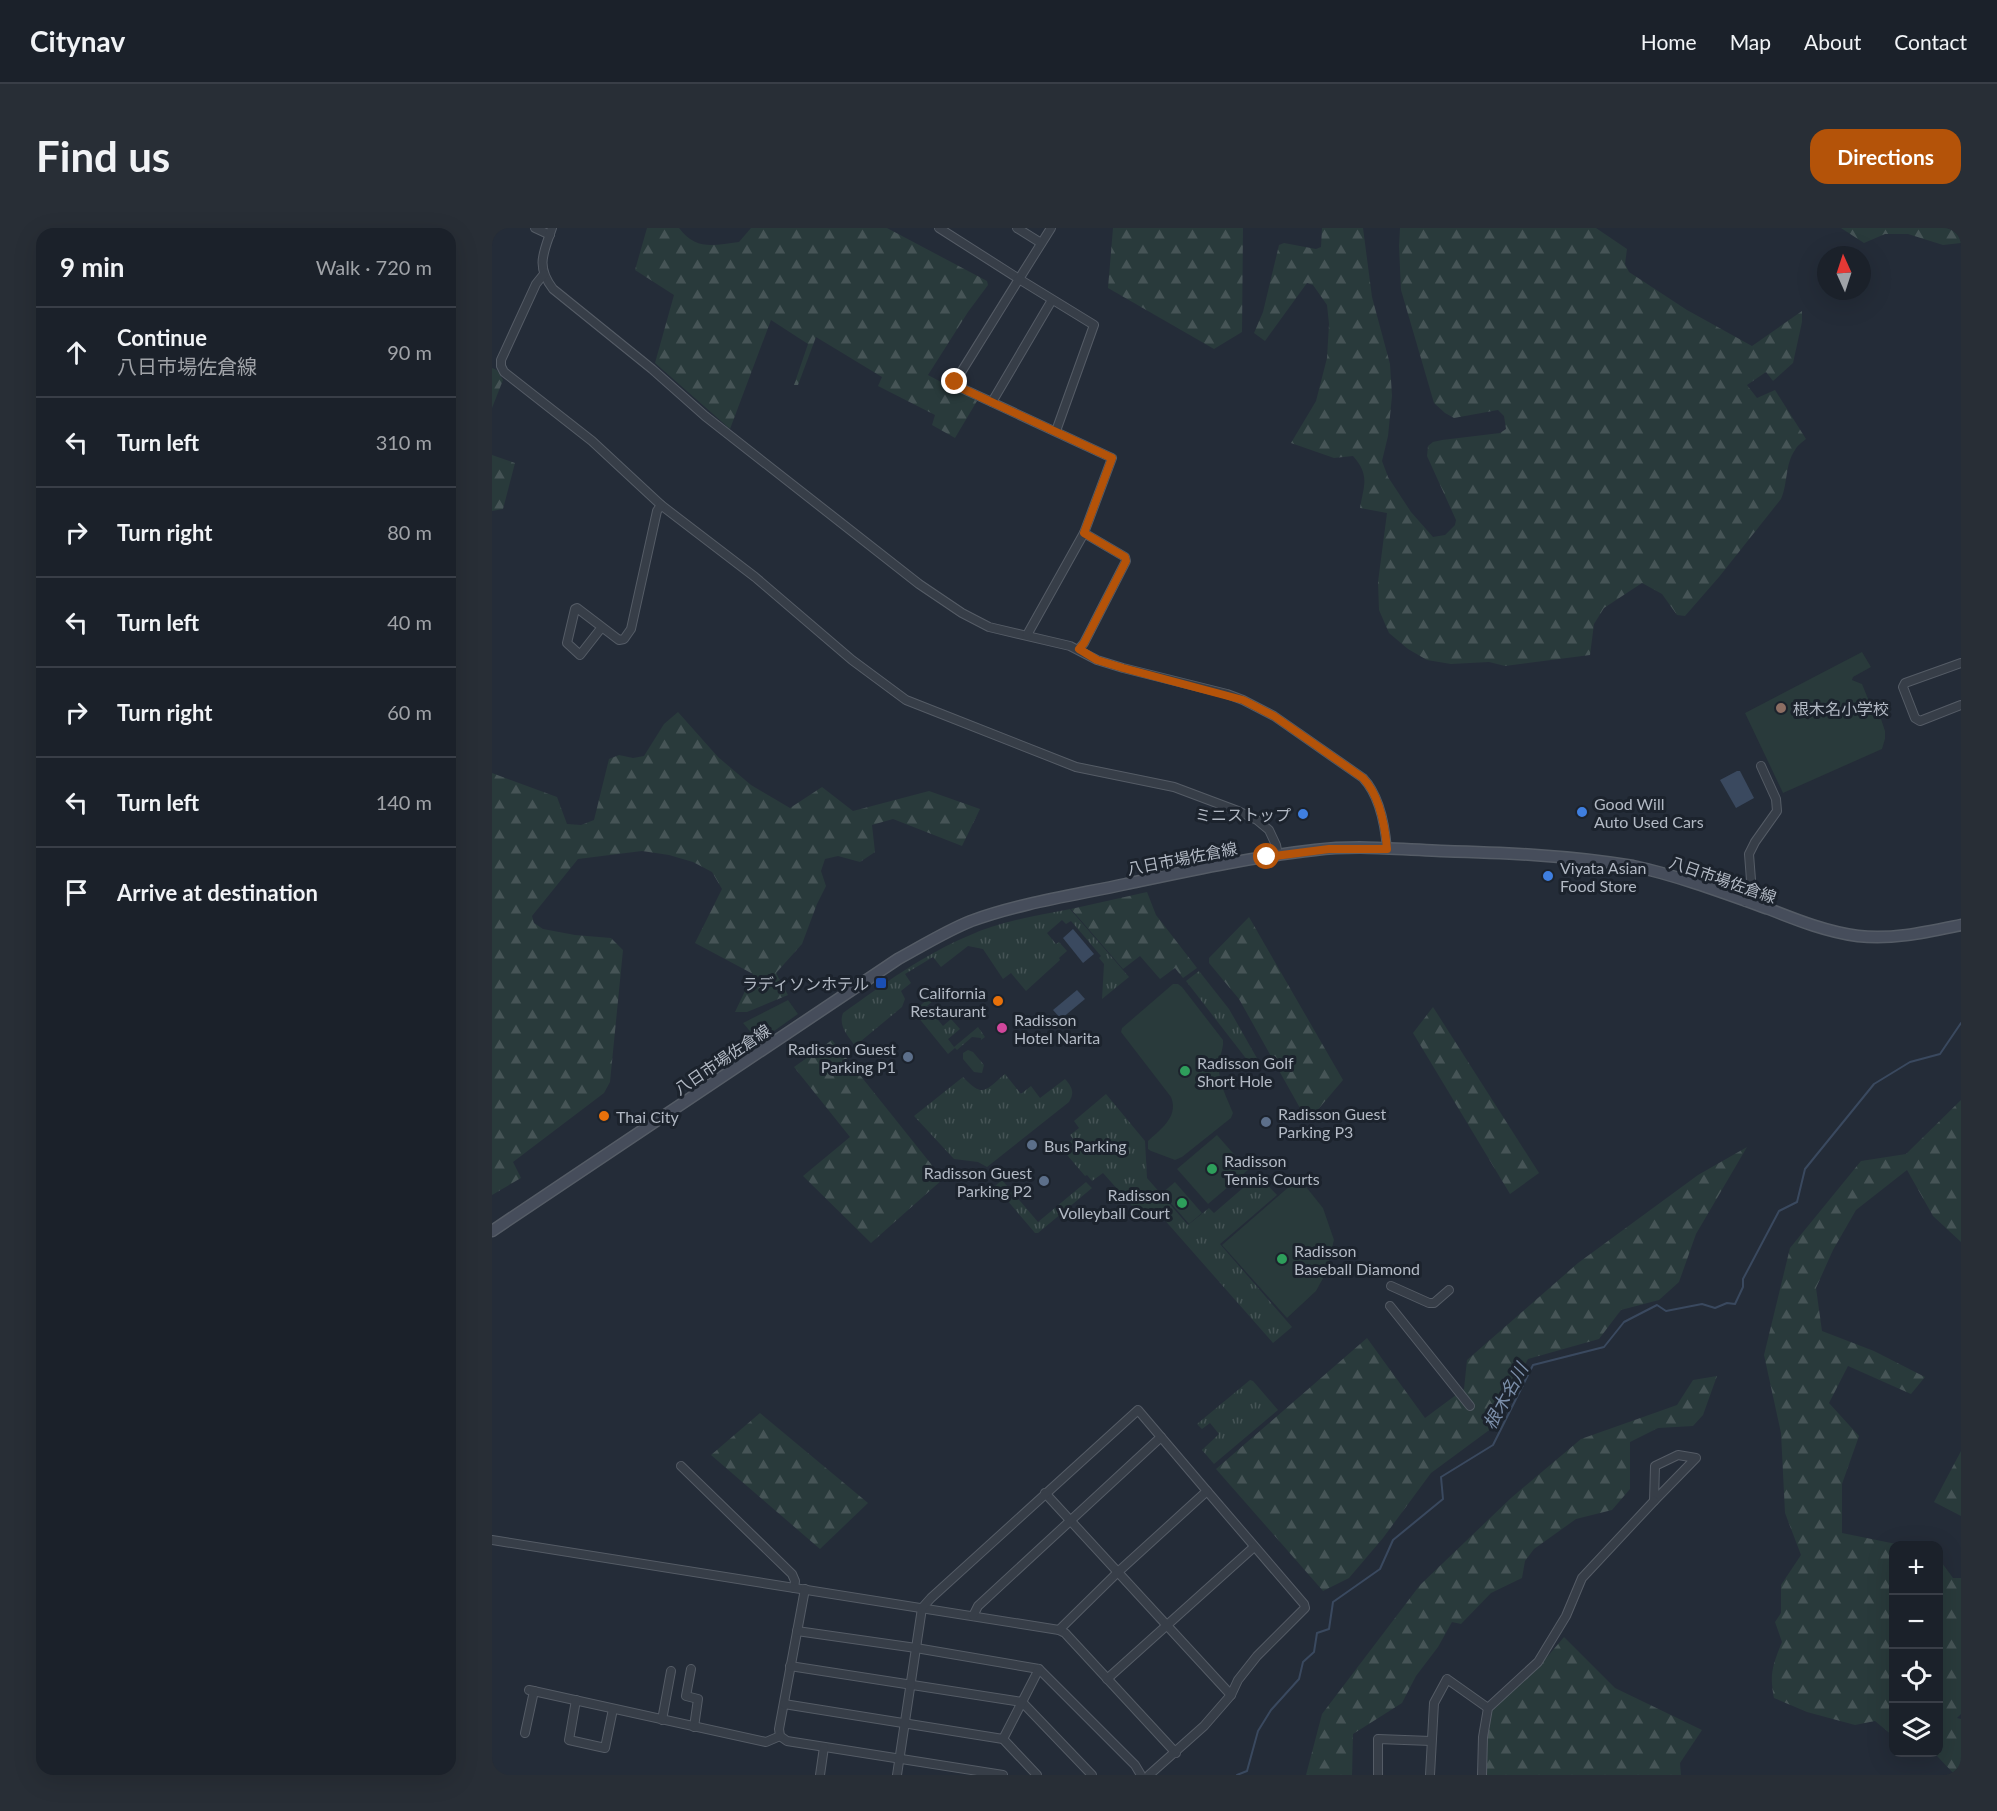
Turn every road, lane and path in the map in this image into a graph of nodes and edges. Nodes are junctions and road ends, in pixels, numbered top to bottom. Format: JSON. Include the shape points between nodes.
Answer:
{"nodes":[{"id":1,"x":535,"y":228,"type":"edge"},
{"id":2,"x":939,"y":228,"type":"edge"},
{"id":3,"x":1017,"y":228,"type":"edge"},
{"id":4,"x":1051,"y":228,"type":"edge"},
{"id":5,"x":551,"y":232,"type":"edge"},
{"id":6,"x":1041,"y":243,"type":"junction"},
{"id":7,"x":544,"y":274,"type":"junction"},
{"id":8,"x":1019,"y":279,"type":"junction"},
{"id":9,"x":1052,"y":300,"type":"junction"},
{"id":10,"x":992,"y":402,"type":"junction"},
{"id":11,"x":1056,"y":431,"type":"junction"},
{"id":12,"x":661,"y":505,"type":"junction"},
{"id":13,"x":1084,"y":533,"type":"junction"},
{"id":14,"x":602,"y":627,"type":"junction"},
{"id":15,"x":1027,"y":635,"type":"junction"},
{"id":16,"x":1079,"y":649,"type":"junction"},
{"id":17,"x":1961,"y":663,"type":"edge"},
{"id":18,"x":1961,"y":705,"type":"edge"},
{"id":19,"x":1761,"y":766,"type":"dead end"},
{"id":20,"x":1387,"y":849,"type":"junction"},
{"id":21,"x":1278,"y":855,"type":"junction"},
{"id":22,"x":1746,"y":902,"type":"junction"},
{"id":23,"x":1961,"y":925,"type":"edge"},
{"id":24,"x":492,"y":1231,"type":"edge"},
{"id":25,"x":1391,"y":1286,"type":"dead end"},
{"id":26,"x":1449,"y":1290,"type":"dead end"},
{"id":27,"x":1390,"y":1306,"type":"dead end"},
{"id":28,"x":1470,"y":1406,"type":"dead end"},
{"id":29,"x":1161,"y":1437,"type":"junction"},
{"id":30,"x":681,"y":1467,"type":"dead end"},
{"id":31,"x":1207,"y":1491,"type":"junction"},
{"id":32,"x":1045,"y":1493,"type":"junction"},
{"id":33,"x":1654,"y":1501,"type":"junction"},
{"id":34,"x":1070,"y":1520,"type":"junction"},
{"id":35,"x":492,"y":1540,"type":"edge"},
{"id":36,"x":1254,"y":1547,"type":"junction"},
{"id":37,"x":1118,"y":1572,"type":"junction"},
{"id":38,"x":794,"y":1588,"type":"junction"},
{"id":39,"x":805,"y":1590,"type":"junction"},
{"id":40,"x":922,"y":1608,"type":"junction"},
{"id":41,"x":973,"y":1616,"type":"junction"},
{"id":42,"x":1167,"y":1626,"type":"junction"},
{"id":43,"x":1059,"y":1630,"type":"junction"},
{"id":44,"x":797,"y":1631,"type":"junction"},
{"id":45,"x":916,"y":1648,"type":"junction"},
{"id":46,"x":790,"y":1666,"type":"junction"},
{"id":47,"x":691,"y":1669,"type":"dead end"},
{"id":48,"x":1039,"y":1669,"type":"junction"},
{"id":49,"x":671,"y":1671,"type":"dead end"},
{"id":50,"x":1107,"y":1679,"type":"junction"},
{"id":51,"x":911,"y":1686,"type":"junction"},
{"id":52,"x":1231,"y":1695,"type":"junction"},
{"id":53,"x":576,"y":1700,"type":"junction"},
{"id":54,"x":1022,"y":1702,"type":"junction"},
{"id":55,"x":784,"y":1704,"type":"junction"},
{"id":56,"x":1488,"y":1708,"type":"junction"},
{"id":57,"x":613,"y":1709,"type":"junction"},
{"id":58,"x":662,"y":1720,"type":"junction"},
{"id":59,"x":906,"y":1724,"type":"junction"},
{"id":60,"x":694,"y":1727,"type":"junction"},
{"id":61,"x":525,"y":1733,"type":"dead end"},
{"id":62,"x":780,"y":1736,"type":"junction"},
{"id":63,"x":1003,"y":1739,"type":"junction"},
{"id":64,"x":1431,"y":1741,"type":"junction"},
{"id":65,"x":825,"y":1747,"type":"junction"},
{"id":66,"x":1176,"y":1753,"type":"junction"},
{"id":67,"x":900,"y":1760,"type":"junction"},
{"id":68,"x":820,"y":1775,"type":"edge"},
{"id":69,"x":897,"y":1775,"type":"edge"},
{"id":70,"x":1003,"y":1775,"type":"edge"},
{"id":71,"x":1037,"y":1775,"type":"edge"},
{"id":72,"x":1092,"y":1775,"type":"edge"},
{"id":73,"x":1141,"y":1775,"type":"edge"},
{"id":74,"x":1149,"y":1775,"type":"edge"},
{"id":75,"x":1378,"y":1775,"type":"edge"},
{"id":76,"x":1430,"y":1775,"type":"edge"},
{"id":77,"x":1482,"y":1775,"type":"edge"}],
"edges":[{"from":1,"to":5,"type":"street"},
{"from":2,"to":8,"type":"street"},
{"from":3,"to":6,"type":"street"},
{"from":4,"to":6,"type":"street"},
{"from":5,"to":7,"type":"street","via":[[542,258]]},
{"from":6,"to":8,"type":"street"},
{"from":7,"to":12,"type":"street","via":[[501,360],[504,372],[592,441]]},
{"from":7,"to":15,"type":"street","via":[[553,289],[705,416],[919,584],[978,622]]},
{"from":8,"to":9,"type":"street"},
{"from":8,"to":10,"type":"street","via":[[955,382]]},
{"from":9,"to":10,"type":"street"},
{"from":9,"to":11,"type":"street","via":[[1094,325]]},
{"from":10,"to":11,"type":"street"},
{"from":11,"to":13,"type":"street","via":[[1112,458]]},
{"from":12,"to":14,"type":"street","via":[[632,629],[619,640]]},
{"from":12,"to":21,"type":"street","via":[[906,700],[1076,767],[1174,787],[1238,810],[1269,830]]},
{"from":13,"to":15,"type":"street"},
{"from":13,"to":16,"type":"street","via":[[1126,561]]},
{"from":14,"to":14,"type":"street","via":[[580,654],[567,643],[577,608]]},
{"from":15,"to":16,"type":"street"},
{"from":16,"to":20,"type":"street","via":[[1123,668],[1227,694],[1274,716],[1369,785],[1385,827]]},
{"from":17,"to":18,"type":"street","via":[[1903,687],[1915,718],[1920,720]]},
{"from":19,"to":22,"type":"street","via":[[1776,799],[1777,811],[1749,854],[1751,880]]},
{"from":20,"to":21,"type":"main road","name":"八日市場佐倉線","via":[[1329,849]]},
{"from":20,"to":22,"type":"main road","name":"八日市場佐倉線","via":[[1540,856],[1623,865],[1668,875]]},
{"from":21,"to":24,"type":"main road","name":"八日市場佐倉線","via":[[1035,904],[971,921],[948,932],[898,959]]},
{"from":22,"to":23,"type":"main road","name":"八日市場佐倉線","via":[[1807,924],[1857,936],[1903,936]]},
{"from":25,"to":26,"type":"street","via":[[1429,1304]]},
{"from":27,"to":28,"type":"street"},
{"from":29,"to":31,"type":"street"},
{"from":29,"to":32,"type":"street","via":[[1138,1410]]},
{"from":29,"to":34,"type":"street"},
{"from":30,"to":38,"type":"street","via":[[792,1574]]},
{"from":31,"to":36,"type":"street"},
{"from":31,"to":37,"type":"street"},
{"from":32,"to":34,"type":"street"},
{"from":32,"to":40,"type":"street"},
{"from":33,"to":33,"type":"street","via":[[1668,1486],[1696,1458],[1678,1455],[1655,1466]]},
{"from":33,"to":56,"type":"street","via":[[1582,1578],[1566,1616],[1538,1662]]},
{"from":34,"to":37,"type":"street"},
{"from":34,"to":41,"type":"street","via":[[978,1606]]},
{"from":35,"to":38,"type":"street"},
{"from":36,"to":42,"type":"street"},
{"from":36,"to":52,"type":"street","via":[[1305,1608],[1257,1656]]},
{"from":37,"to":42,"type":"street"},
{"from":37,"to":43,"type":"street"},
{"from":38,"to":39,"type":"street"},
{"from":39,"to":40,"type":"street"},
{"from":39,"to":44,"type":"street"},
{"from":40,"to":41,"type":"street"},
{"from":40,"to":45,"type":"street"},
{"from":41,"to":43,"type":"street"},
{"from":42,"to":50,"type":"street"},
{"from":42,"to":52,"type":"street"},
{"from":43,"to":50,"type":"street"},
{"from":44,"to":45,"type":"street"},
{"from":44,"to":46,"type":"street"},
{"from":45,"to":48,"type":"street"},
{"from":45,"to":51,"type":"street"},
{"from":46,"to":51,"type":"street"},
{"from":46,"to":55,"type":"street"},
{"from":47,"to":60,"type":"street","via":[[686,1696],[699,1699]]},
{"from":48,"to":54,"type":"street"},
{"from":48,"to":73,"type":"street","via":[[1135,1764]]},
{"from":49,"to":58,"type":"street"},
{"from":50,"to":66,"type":"street"},
{"from":51,"to":54,"type":"street"},
{"from":51,"to":59,"type":"street"},
{"from":52,"to":66,"type":"street"},
{"from":53,"to":57,"type":"street"},
{"from":53,"to":57,"type":"street","via":[[568,1740],[605,1748]]},
{"from":53,"to":61,"type":"street","via":[[531,1690]]},
{"from":54,"to":63,"type":"street"},
{"from":54,"to":72,"type":"street"},
{"from":55,"to":59,"type":"street"},
{"from":55,"to":62,"type":"street"},
{"from":56,"to":64,"type":"street","via":[[1447,1679],[1434,1703]]},
{"from":56,"to":77,"type":"street"},
{"from":57,"to":58,"type":"street"},
{"from":58,"to":60,"type":"street"},
{"from":59,"to":63,"type":"street"},
{"from":59,"to":67,"type":"street"},
{"from":60,"to":62,"type":"street","via":[[766,1742]]},
{"from":62,"to":65,"type":"street","via":[[787,1741]]},
{"from":63,"to":71,"type":"street"},
{"from":64,"to":75,"type":"street","via":[[1378,1740]]},
{"from":64,"to":76,"type":"street"},
{"from":65,"to":67,"type":"street"},
{"from":65,"to":68,"type":"street"},
{"from":66,"to":74,"type":"street"},
{"from":67,"to":69,"type":"street"},
{"from":67,"to":70,"type":"street"}]}
